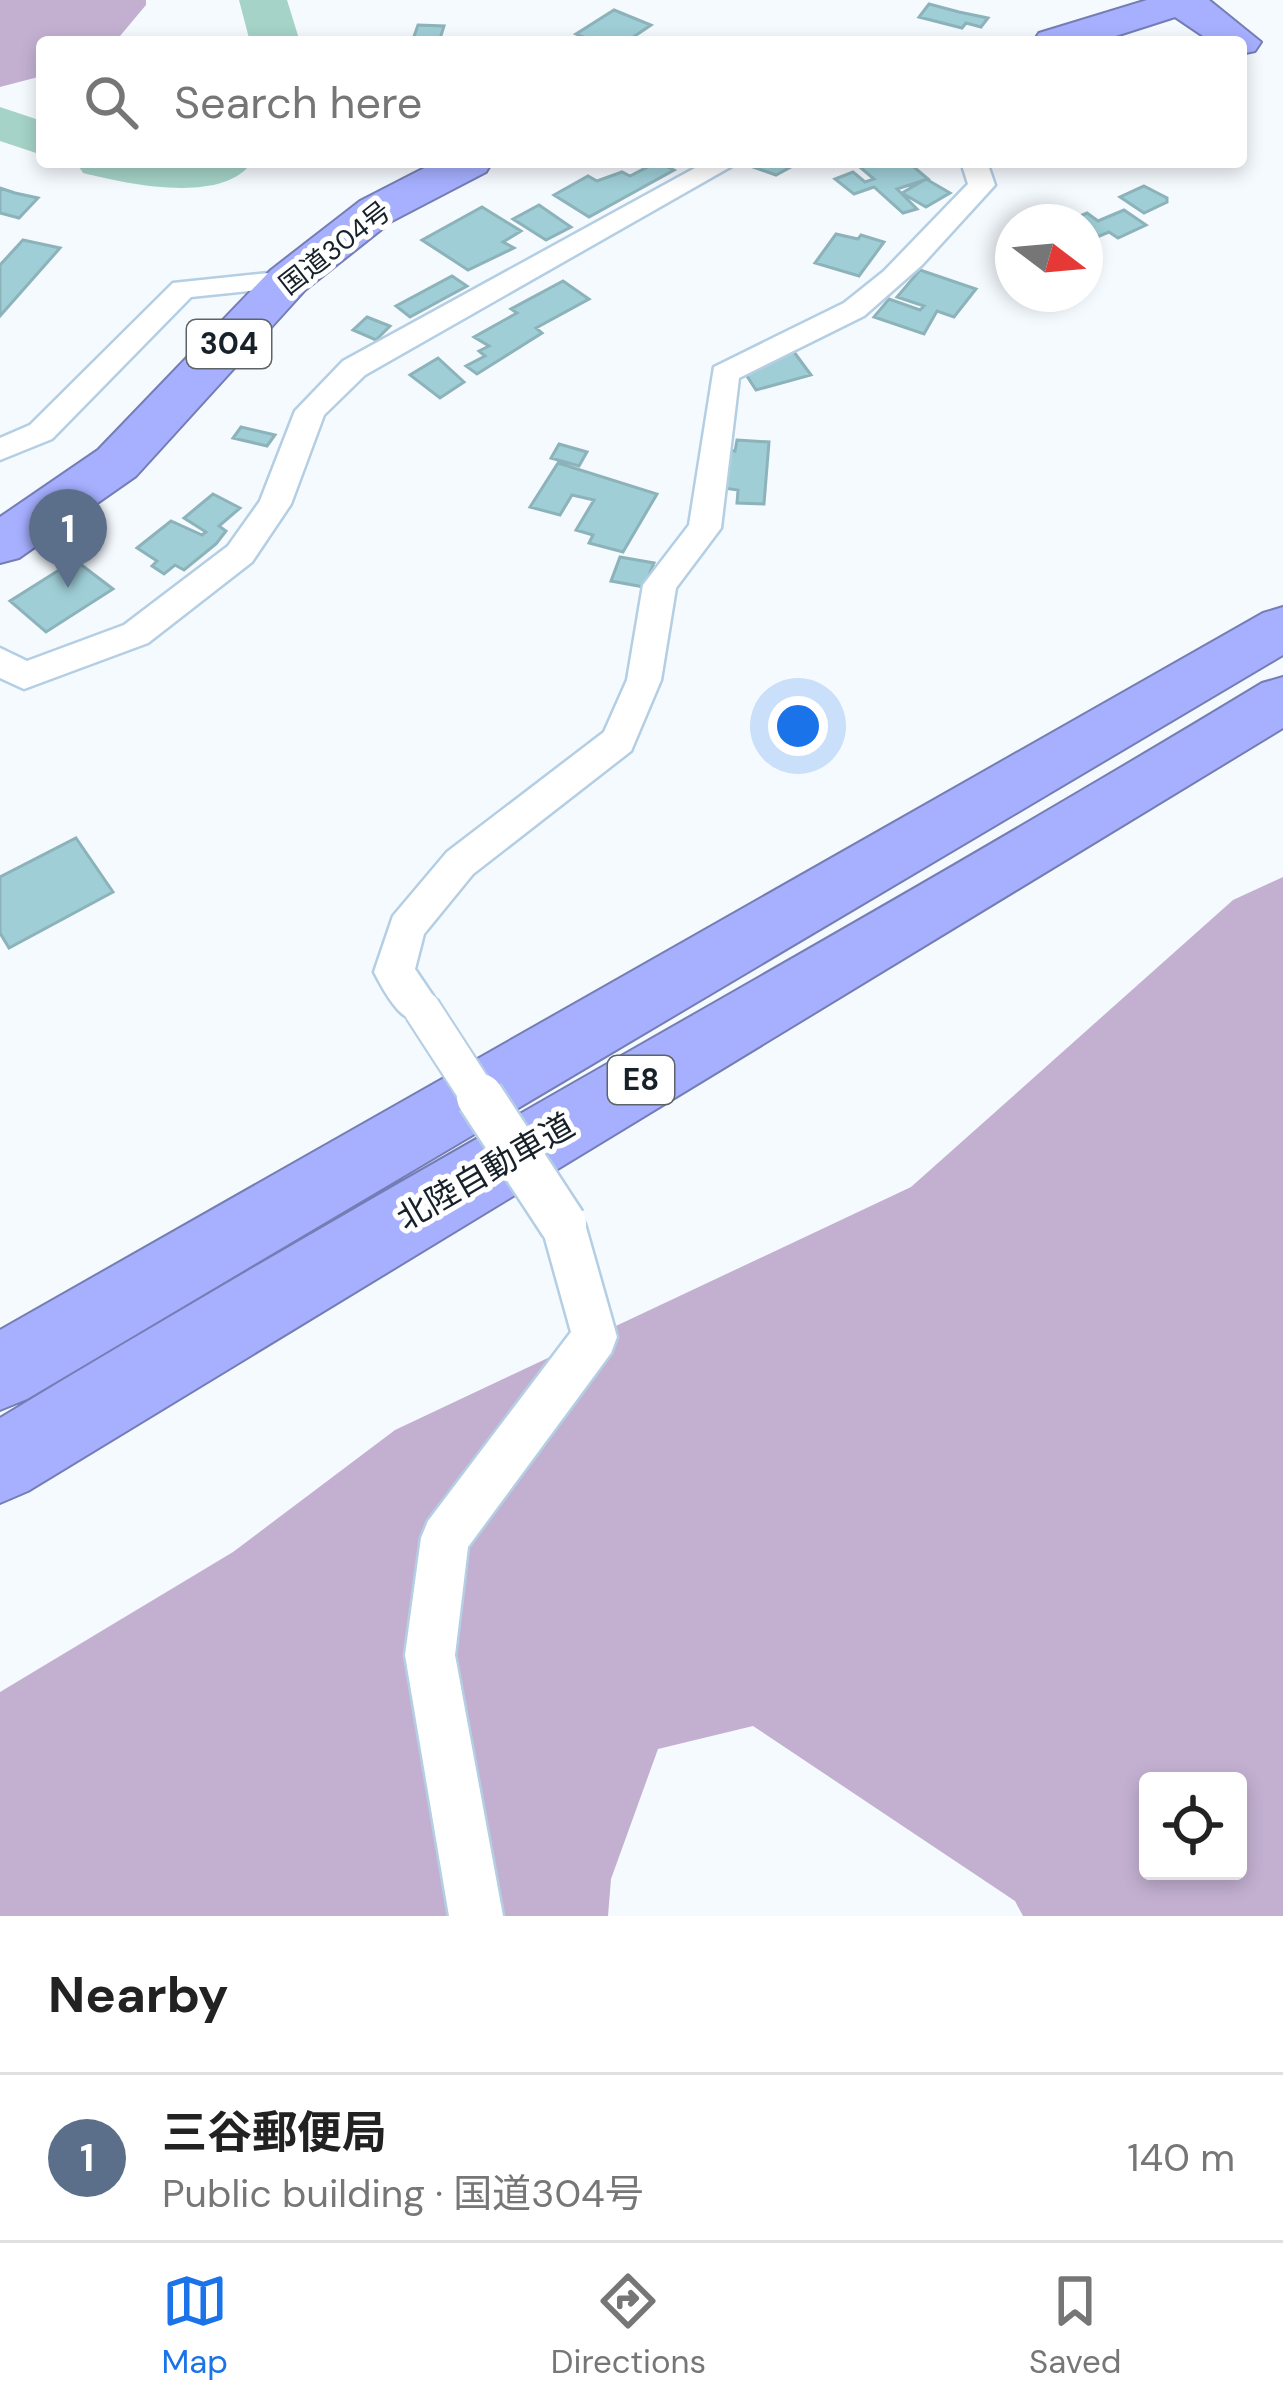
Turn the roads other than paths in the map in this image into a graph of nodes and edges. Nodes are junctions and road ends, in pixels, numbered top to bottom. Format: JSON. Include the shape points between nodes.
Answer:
{"nodes":[{"id":1,"x":1185,"y":2,"type":"edge"},
{"id":2,"x":1074,"y":36,"type":"edge"},
{"id":3,"x":1232,"y":36,"type":"edge"},
{"id":4,"x":458,"y":168,"type":"edge"},
{"id":5,"x":715,"y":168,"type":"edge"},
{"id":6,"x":976,"y":168,"type":"edge"},
{"id":7,"x":288,"y":280,"type":"junction"},
{"id":8,"x":0,"y":450,"type":"edge"},
{"id":9,"x":0,"y":544,"type":"edge"},
{"id":10,"x":1283,"y":628,"type":"edge"},
{"id":11,"x":0,"y":661,"type":"edge"},
{"id":12,"x":1283,"y":699,"type":"edge"},
{"id":13,"x":0,"y":1372,"type":"edge"},
{"id":14,"x":0,"y":1463,"type":"edge"},
{"id":15,"x":476,"y":1916,"type":"edge"}],
"edges":[{"from":1,"to":2,"type":"highway"},
{"from":1,"to":3,"type":"highway"},
{"from":4,"to":7,"type":"highway","name":"国道304号","number":"304","via":[[376,211]]},
{"from":5,"to":11,"type":"street","via":[[354,368],[310,411],[275,504],[240,554],[136,634],[24,676]]},
{"from":6,"to":15,"type":"street","bridge":true,"via":[[982,185],[870,299],[724,374],[705,528],[660,585],[644,680],[618,741],[460,863],[407,927],[394,972],[563,1224],[595,1337],[445,1538],[430,1655]]},
{"from":7,"to":8,"type":"street","via":[[183,289],[41,432]]},
{"from":7,"to":9,"type":"highway","name":"国道304号","number":"304","via":[[118,464]]},
{"from":10,"to":13,"type":"highway","name":"北陸自動車道","number":"E8"},
{"from":12,"to":14,"type":"highway","name":"北陸自動車道","number":"E8"}]}
